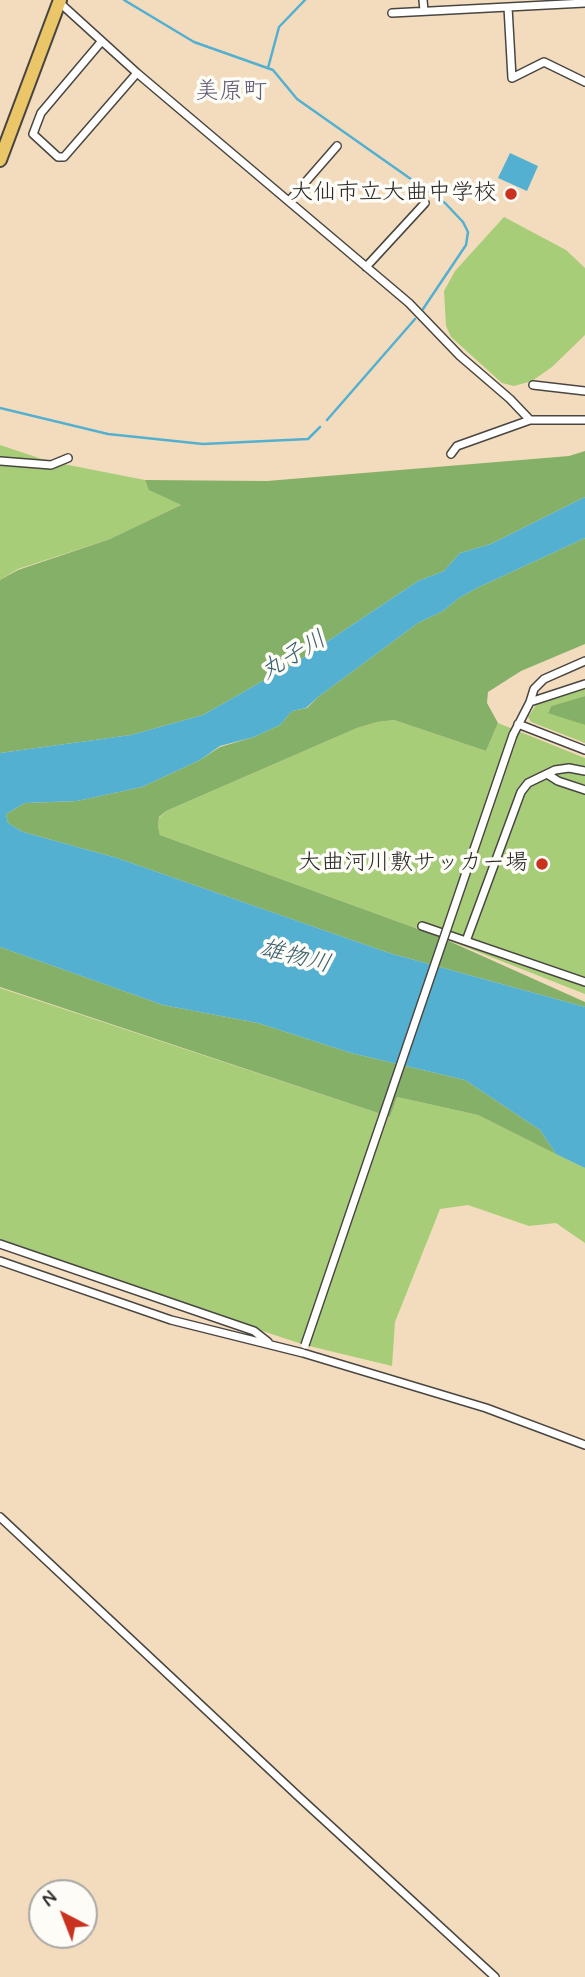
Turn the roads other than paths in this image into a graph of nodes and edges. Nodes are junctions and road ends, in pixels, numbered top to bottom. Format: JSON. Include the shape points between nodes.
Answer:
{"nodes":[{"id":1,"x":423,"y":0,"type":"edge"},
{"id":2,"x":59,"y":1,"type":"edge"},
{"id":3,"x":520,"y":3,"type":"edge"},
{"id":4,"x":585,"y":3,"type":"edge"},
{"id":5,"x":508,"y":7,"type":"junction"},
{"id":6,"x":424,"y":11,"type":"junction"},
{"id":7,"x":392,"y":13,"type":"dead end"},
{"id":8,"x":101,"y":42,"type":"junction"},
{"id":9,"x":137,"y":74,"type":"junction"},
{"id":10,"x":585,"y":82,"type":"edge"},
{"id":11,"x":337,"y":146,"type":"dead end"},
{"id":12,"x":0,"y":160,"type":"edge"},
{"id":13,"x":289,"y":201,"type":"junction"},
{"id":14,"x":425,"y":202,"type":"dead end"},
{"id":15,"x":366,"y":267,"type":"junction"},
{"id":16,"x":533,"y":385,"type":"dead end"},
{"id":17,"x":585,"y":391,"type":"edge"},
{"id":18,"x":585,"y":419,"type":"edge"},
{"id":19,"x":530,"y":420,"type":"junction"},
{"id":20,"x":451,"y":454,"type":"dead end"},
{"id":21,"x":68,"y":458,"type":"dead end"},
{"id":22,"x":0,"y":461,"type":"edge"},
{"id":23,"x":585,"y":661,"type":"edge"},
{"id":24,"x":585,"y":684,"type":"edge"},
{"id":25,"x":530,"y":702,"type":"junction"},
{"id":26,"x":518,"y":724,"type":"junction"},
{"id":27,"x":585,"y":750,"type":"edge"},
{"id":28,"x":585,"y":771,"type":"edge"},
{"id":29,"x":547,"y":774,"type":"junction"},
{"id":30,"x":585,"y":790,"type":"edge"},
{"id":31,"x":422,"y":926,"type":"dead end"},
{"id":32,"x":466,"y":941,"type":"junction"},
{"id":33,"x":585,"y":982,"type":"edge"},
{"id":34,"x":0,"y":1244,"type":"edge"},
{"id":35,"x":0,"y":1261,"type":"edge"},
{"id":36,"x":272,"y":1345,"type":"junction"},
{"id":37,"x":303,"y":1353,"type":"junction"},
{"id":38,"x":585,"y":1445,"type":"edge"},
{"id":39,"x":0,"y":1517,"type":"edge"},
{"id":40,"x":495,"y":1977,"type":"edge"}],
"edges":[{"from":1,"to":6,"type":"street"},
{"from":2,"to":8,"type":"street"},
{"from":2,"to":12,"type":"highway"},
{"from":3,"to":4,"type":"street"},
{"from":3,"to":5,"type":"street"},
{"from":5,"to":6,"type":"street"},
{"from":5,"to":10,"type":"street","via":[[513,78],[544,62]]},
{"from":6,"to":7,"type":"street"},
{"from":8,"to":9,"type":"street"},
{"from":8,"to":9,"type":"street","via":[[40,113],[33,134],[58,157],[64,157]]},
{"from":9,"to":13,"type":"street"},
{"from":11,"to":13,"type":"street"},
{"from":13,"to":15,"type":"street"},
{"from":14,"to":15,"type":"street"},
{"from":15,"to":19,"type":"street"},
{"from":16,"to":17,"type":"street"},
{"from":18,"to":19,"type":"street"},
{"from":19,"to":20,"type":"street","via":[[457,446]]},
{"from":21,"to":22,"type":"street","via":[[51,465]]},
{"from":23,"to":25,"type":"street","via":[[544,679]]},
{"from":24,"to":25,"type":"street"},
{"from":25,"to":26,"type":"street"},
{"from":26,"to":27,"type":"street"},
{"from":26,"to":37,"type":"street","bridge":true},
{"from":28,"to":29,"type":"street","via":[[569,768]]},
{"from":29,"to":30,"type":"street"},
{"from":29,"to":32,"type":"street","via":[[521,792]]},
{"from":31,"to":32,"type":"street"},
{"from":32,"to":33,"type":"street"},
{"from":34,"to":36,"type":"street","via":[[254,1331]]},
{"from":35,"to":36,"type":"street","via":[[171,1320]]},
{"from":36,"to":37,"type":"street"},
{"from":37,"to":38,"type":"street","via":[[486,1408]]},
{"from":39,"to":40,"type":"street"}]}
